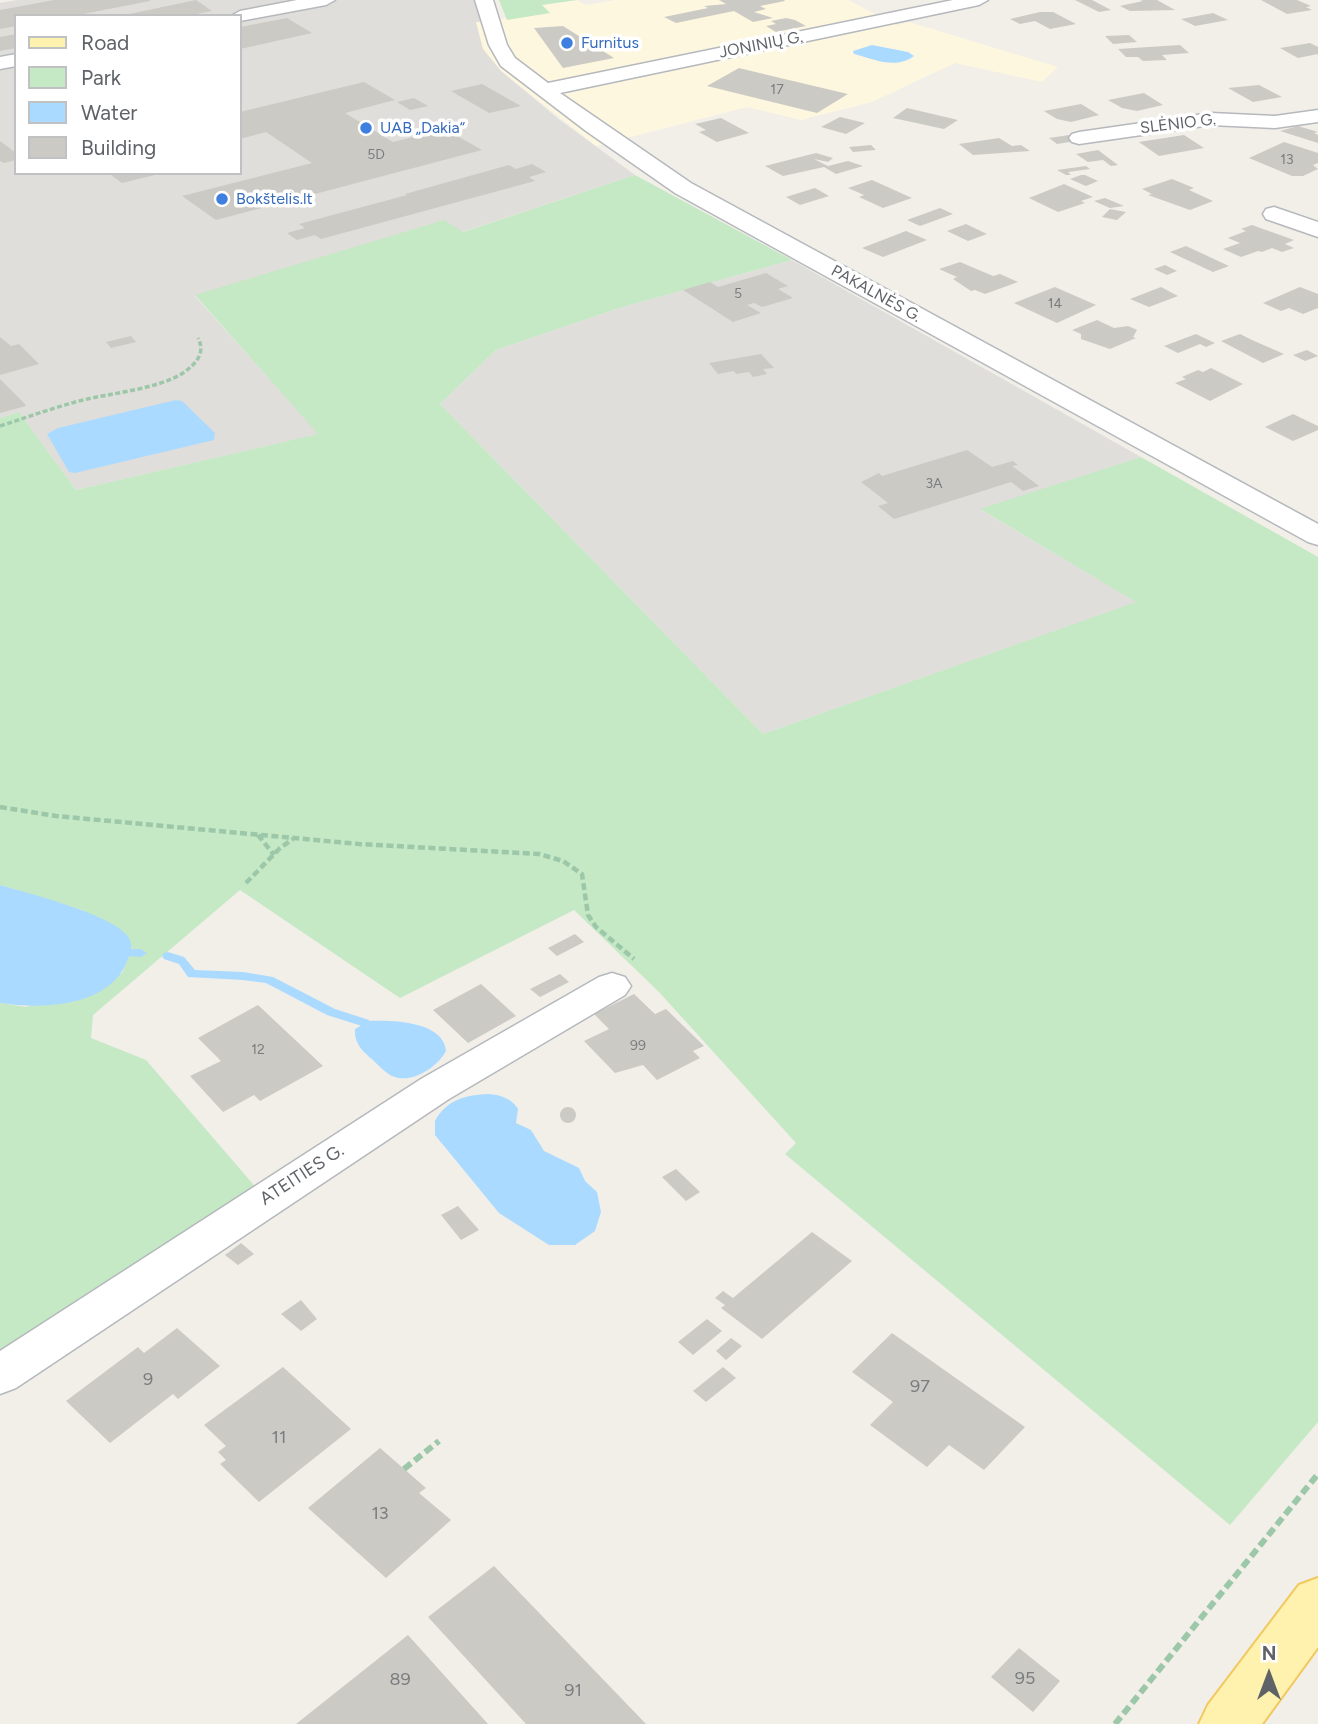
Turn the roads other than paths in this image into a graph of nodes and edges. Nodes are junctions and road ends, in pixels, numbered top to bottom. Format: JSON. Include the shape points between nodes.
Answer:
{"nodes":[{"id":1,"x":327,"y":0,"type":"edge"},
{"id":2,"x":484,"y":0,"type":"edge"},
{"id":3,"x":979,"y":0,"type":"edge"},
{"id":4,"x":242,"y":16,"type":"edge"},
{"id":5,"x":544,"y":90,"type":"junction"},
{"id":6,"x":1318,"y":116,"type":"edge"},
{"id":7,"x":1079,"y":138,"type":"dead end"},
{"id":8,"x":1274,"y":214,"type":"dead end"},
{"id":9,"x":1318,"y":230,"type":"edge"},
{"id":10,"x":1318,"y":536,"type":"edge"},
{"id":11,"x":612,"y":986,"type":"road end"},
{"id":12,"x":0,"y":1375,"type":"edge"},
{"id":13,"x":1318,"y":1604,"type":"edge"},
{"id":14,"x":1235,"y":1722,"type":"edge"}],
"edges":[{"from":1,"to":4,"type":"street"},
{"from":2,"to":5,"type":"street","name":"PAKALNĖS G.","via":[[502,53]]},
{"from":3,"to":5,"type":"street","name":"JONINIŲ G."},
{"from":5,"to":10,"type":"street","name":"PAKALNĖS G.","via":[[683,188]]},
{"from":6,"to":7,"type":"street","name":"SLĖNIO G.","via":[[1275,122],[1211,118]]},
{"from":8,"to":9,"type":"street"},
{"from":11,"to":12,"type":"street","name":"ATEITIES G.","via":[[435,1089]]},
{"from":13,"to":14,"type":"main road"}]}
